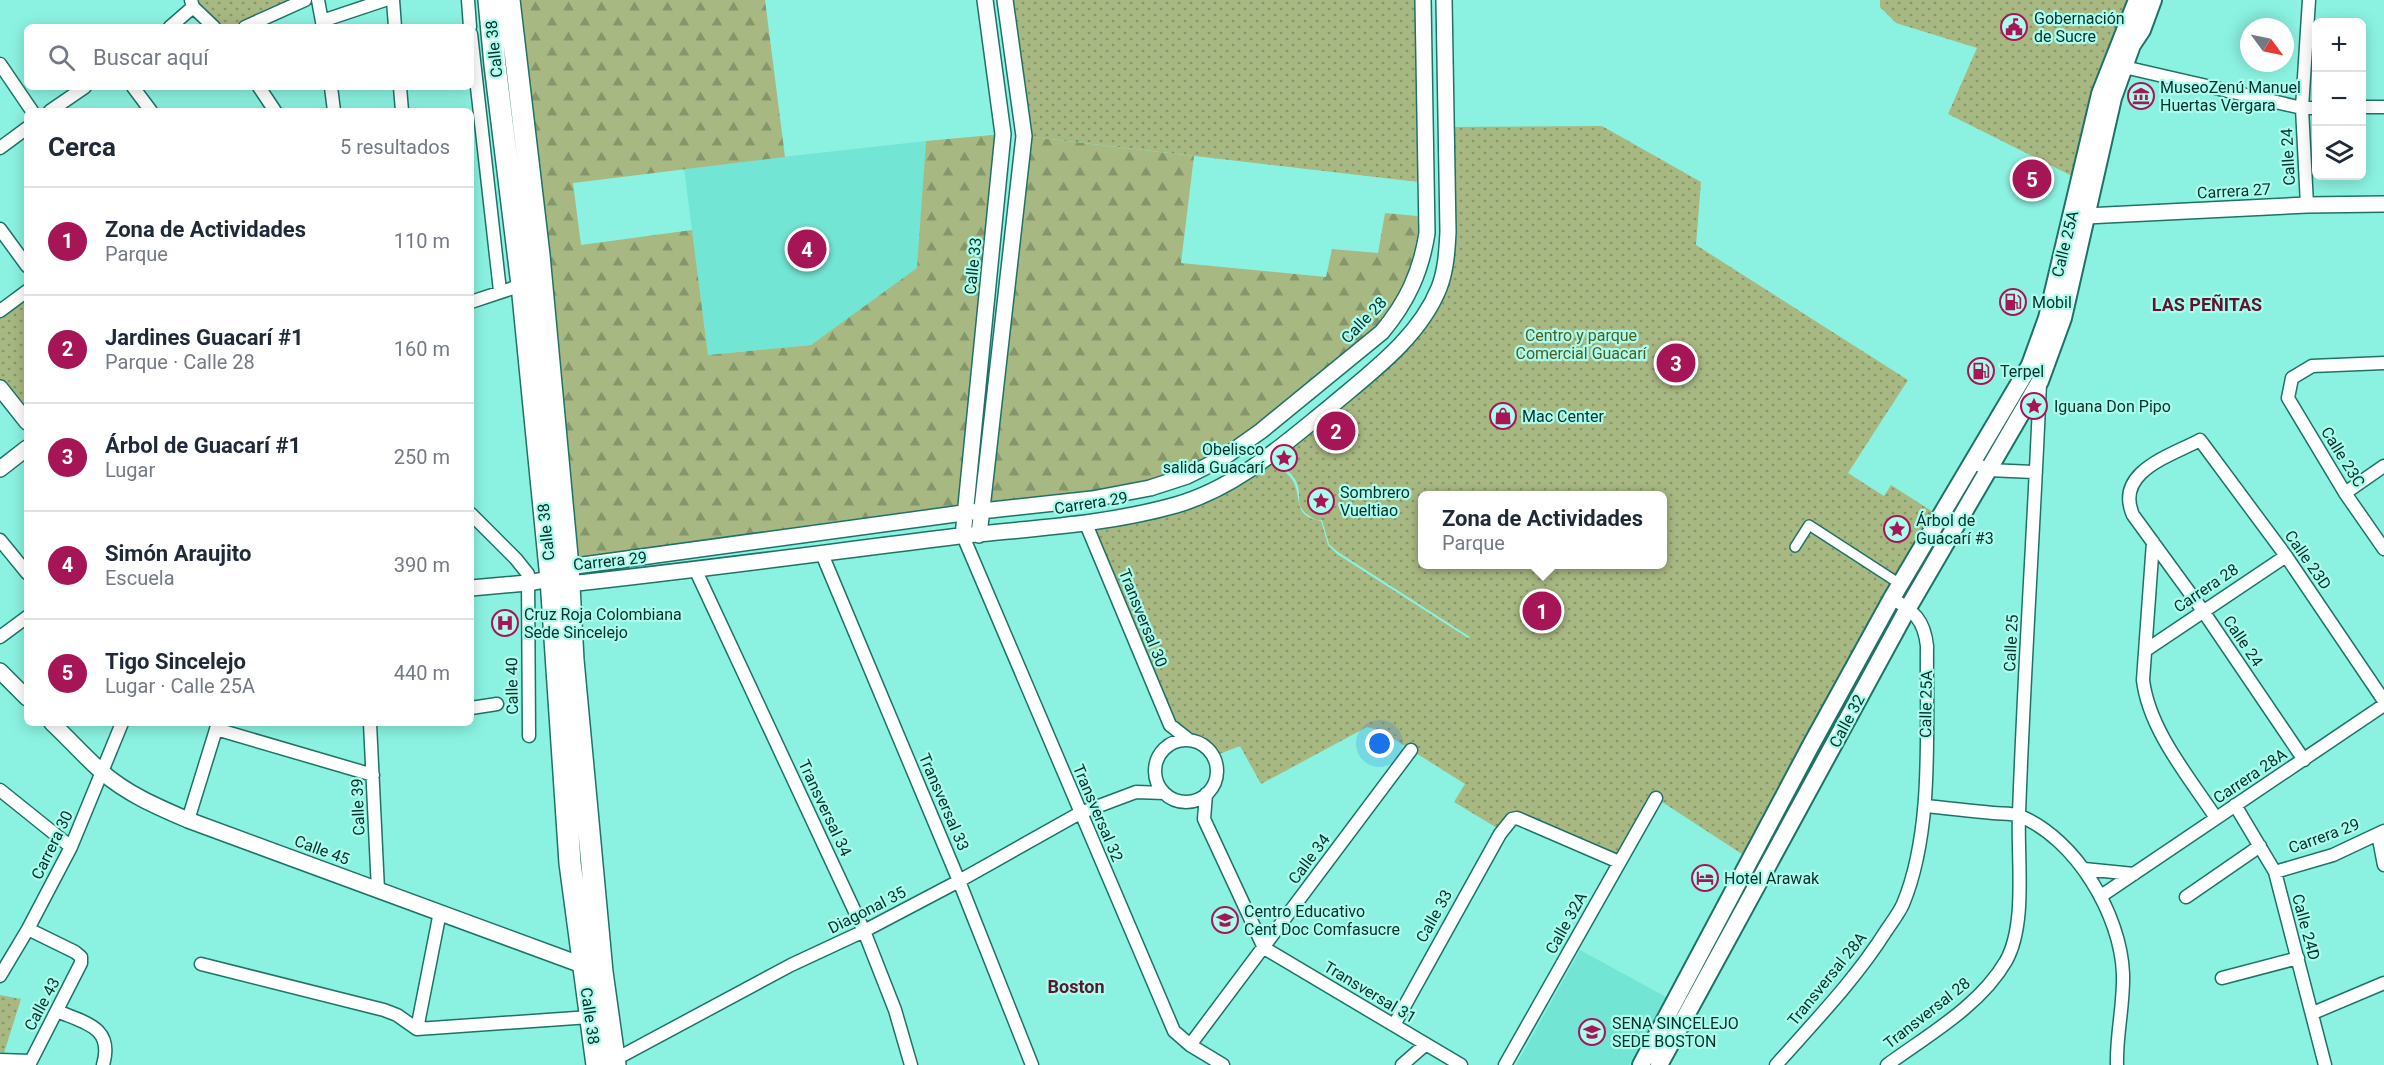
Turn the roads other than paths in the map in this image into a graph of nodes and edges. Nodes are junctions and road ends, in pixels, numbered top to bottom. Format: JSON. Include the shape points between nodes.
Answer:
{"nodes":[{"id":1,"x":304,"y":0,"type":"edge"},
{"id":2,"x":318,"y":0,"type":"edge"},
{"id":3,"x":385,"y":0,"type":"edge"},
{"id":4,"x":393,"y":0,"type":"edge"},
{"id":5,"x":468,"y":0,"type":"edge"},
{"id":6,"x":489,"y":0,"type":"edge"},
{"id":7,"x":509,"y":0,"type":"edge"},
{"id":8,"x":985,"y":0,"type":"edge"},
{"id":9,"x":1005,"y":0,"type":"edge"},
{"id":10,"x":1423,"y":0,"type":"edge"},
{"id":11,"x":1444,"y":0,"type":"edge"},
{"id":12,"x":2137,"y":0,"type":"edge"},
{"id":13,"x":2146,"y":0,"type":"edge"},
{"id":14,"x":2154,"y":0,"type":"edge"},
{"id":15,"x":2309,"y":0,"type":"edge"},
{"id":16,"x":192,"y":3,"type":"edge"},
{"id":17,"x":173,"y":24,"type":"edge"},
{"id":18,"x":211,"y":24,"type":"edge"},
{"id":19,"x":252,"y":24,"type":"edge"},
{"id":20,"x":322,"y":24,"type":"edge"},
{"id":21,"x":395,"y":24,"type":"edge"},
{"id":22,"x":470,"y":24,"type":"edge"},
{"id":23,"x":2132,"y":45,"type":"junction"},
{"id":24,"x":0,"y":64,"type":"edge"},
{"id":25,"x":2124,"y":67,"type":"junction"},
{"id":26,"x":81,"y":90,"type":"edge"},
{"id":27,"x":136,"y":90,"type":"edge"},
{"id":28,"x":261,"y":90,"type":"edge"},
{"id":29,"x":331,"y":90,"type":"edge"},
{"id":30,"x":400,"y":90,"type":"edge"},
{"id":31,"x":474,"y":90,"type":"edge"},
{"id":32,"x":2366,"y":107,"type":"edge"},
{"id":33,"x":2384,"y":107,"type":"edge"},
{"id":34,"x":30,"y":108,"type":"edge"},
{"id":35,"x":54,"y":108,"type":"edge"},
{"id":36,"x":149,"y":108,"type":"edge"},
{"id":37,"x":273,"y":108,"type":"edge"},
{"id":38,"x":334,"y":108,"type":"edge"},
{"id":39,"x":402,"y":108,"type":"edge"},
{"id":40,"x":2302,"y":108,"type":"junction"},
{"id":41,"x":2312,"y":108,"type":"edge"},
{"id":42,"x":476,"y":128,"type":"edge"},
{"id":43,"x":24,"y":130,"type":"edge"},
{"id":44,"x":0,"y":147,"type":"edge"},
{"id":45,"x":2384,"y":204,"type":"edge"},
{"id":46,"x":2307,"y":205,"type":"junction"},
{"id":47,"x":2086,"y":216,"type":"junction"},
{"id":48,"x":0,"y":229,"type":"edge"},
{"id":49,"x":24,"y":262,"type":"edge"},
{"id":50,"x":522,"y":285,"type":"junction"},
{"id":51,"x":500,"y":291,"type":"junction"},
{"id":52,"x":24,"y":293,"type":"edge"},
{"id":53,"x":474,"y":301,"type":"edge"},
{"id":54,"x":0,"y":311,"type":"edge"},
{"id":55,"x":2384,"y":363,"type":"edge"},
{"id":56,"x":2040,"y":381,"type":"junction"},
{"id":57,"x":0,"y":388,"type":"edge"},
{"id":58,"x":24,"y":418,"type":"edge"},
{"id":59,"x":2200,"y":440,"type":"joint"},
{"id":60,"x":24,"y":450,"type":"edge"},
{"id":61,"x":1981,"y":466,"type":"junction"},
{"id":62,"x":2384,"y":466,"type":"edge"},
{"id":63,"x":0,"y":469,"type":"edge"},
{"id":64,"x":2036,"y":472,"type":"junction"},
{"id":65,"x":1187,"y":476,"type":"joint"},
{"id":66,"x":2345,"y":493,"type":"junction"},
{"id":67,"x":980,"y":512,"type":"junction"},
{"id":68,"x":963,"y":513,"type":"junction"},
{"id":69,"x":474,"y":517,"type":"edge"},
{"id":70,"x":1086,"y":524,"type":"junction"},
{"id":71,"x":979,"y":535,"type":"junction"},
{"id":72,"x":963,"y":536,"type":"junction"},
{"id":73,"x":0,"y":540,"type":"edge"},
{"id":74,"x":2152,"y":542,"type":"junction"},
{"id":75,"x":1795,"y":547,"type":"dead end"},
{"id":76,"x":2384,"y":549,"type":"edge"},
{"id":77,"x":971,"y":553,"type":"junction"},
{"id":78,"x":822,"y":554,"type":"junction"},
{"id":79,"x":2286,"y":556,"type":"junction"},
{"id":80,"x":24,"y":569,"type":"edge"},
{"id":81,"x":696,"y":571,"type":"junction"},
{"id":82,"x":562,"y":576,"type":"junction"},
{"id":83,"x":527,"y":583,"type":"junction"},
{"id":84,"x":474,"y":588,"type":"edge"},
{"id":85,"x":1896,"y":591,"type":"junction"},
{"id":86,"x":1908,"y":608,"type":"junction"},
{"id":87,"x":2203,"y":611,"type":"junction"},
{"id":88,"x":24,"y":619,"type":"edge"},
{"id":89,"x":0,"y":637,"type":"edge"},
{"id":90,"x":2145,"y":651,"type":"junction"},
{"id":91,"x":0,"y":671,"type":"edge"},
{"id":92,"x":24,"y":695,"type":"edge"},
{"id":93,"x":2384,"y":703,"type":"edge"},
{"id":94,"x":497,"y":704,"type":"dead end"},
{"id":95,"x":474,"y":708,"type":"edge"},
{"id":96,"x":1170,"y":725,"type":"junction"},
{"id":97,"x":55,"y":726,"type":"edge"},
{"id":98,"x":121,"y":726,"type":"edge"},
{"id":99,"x":217,"y":726,"type":"edge"},
{"id":100,"x":370,"y":726,"type":"edge"},
{"id":101,"x":529,"y":736,"type":"dead end"},
{"id":102,"x":1189,"y":740,"type":"junction"},
{"id":103,"x":1411,"y":750,"type":"dead end"},
{"id":104,"x":1161,"y":752,"type":"junction"},
{"id":105,"x":2304,"y":760,"type":"junction"},
{"id":106,"x":1154,"y":767,"type":"junction"},
{"id":107,"x":103,"y":774,"type":"junction"},
{"id":108,"x":373,"y":775,"type":"junction"},
{"id":109,"x":0,"y":790,"type":"edge"},
{"id":110,"x":1136,"y":792,"type":"junction"},
{"id":111,"x":1164,"y":793,"type":"junction"},
{"id":112,"x":1206,"y":794,"type":"junction"},
{"id":113,"x":1656,"y":798,"type":"dead end"},
{"id":114,"x":1178,"y":802,"type":"junction"},
{"id":115,"x":2235,"y":805,"type":"junction"},
{"id":116,"x":1924,"y":806,"type":"junction"},
{"id":117,"x":1080,"y":813,"type":"junction"},
{"id":118,"x":2019,"y":815,"type":"junction"},
{"id":119,"x":2216,"y":818,"type":"junction"},
{"id":120,"x":1204,"y":819,"type":"junction"},
{"id":121,"x":188,"y":820,"type":"junction"},
{"id":122,"x":2381,"y":832,"type":"edge"},
{"id":123,"x":2260,"y":846,"type":"junction"},
{"id":124,"x":71,"y":847,"type":"junction"},
{"id":125,"x":1618,"y":862,"type":"junction"},
{"id":126,"x":2384,"y":865,"type":"edge"},
{"id":127,"x":2084,"y":870,"type":"junction"},
{"id":128,"x":2275,"y":872,"type":"junction"},
{"id":129,"x":2134,"y":874,"type":"junction"},
{"id":130,"x":959,"y":881,"type":"junction"},
{"id":131,"x":378,"y":890,"type":"junction"},
{"id":132,"x":2101,"y":896,"type":"junction"},
{"id":133,"x":2187,"y":897,"type":"dead end"},
{"id":134,"x":440,"y":912,"type":"junction"},
{"id":135,"x":28,"y":929,"type":"junction"},
{"id":136,"x":864,"y":931,"type":"junction"},
{"id":137,"x":1263,"y":948,"type":"junction"},
{"id":138,"x":2298,"y":958,"type":"junction"},
{"id":139,"x":4,"y":959,"type":"edge"},
{"id":140,"x":201,"y":964,"type":"dead end"},
{"id":141,"x":592,"y":969,"type":"junction"},
{"id":142,"x":0,"y":976,"type":"edge"},
{"id":143,"x":2222,"y":978,"type":"dead end"},
{"id":144,"x":2384,"y":983,"type":"edge"},
{"id":145,"x":57,"y":1011,"type":"junction"},
{"id":146,"x":2313,"y":1013,"type":"junction"},
{"id":147,"x":590,"y":1017,"type":"junction"},
{"id":148,"x":1394,"y":1025,"type":"junction"},
{"id":149,"x":417,"y":1029,"type":"junction"},
{"id":150,"x":1426,"y":1044,"type":"junction"},
{"id":151,"x":1190,"y":1046,"type":"junction"},
{"id":152,"x":0,"y":1060,"type":"edge"},
{"id":153,"x":30,"y":1063,"type":"edge"},
{"id":154,"x":609,"y":1063,"type":"edge"},
{"id":155,"x":102,"y":1065,"type":"edge"},
{"id":156,"x":911,"y":1065,"type":"edge"},
{"id":157,"x":1032,"y":1065,"type":"edge"},
{"id":158,"x":1223,"y":1065,"type":"edge"},
{"id":159,"x":1402,"y":1065,"type":"edge"},
{"id":160,"x":1461,"y":1065,"type":"edge"},
{"id":161,"x":1505,"y":1065,"type":"edge"},
{"id":162,"x":1641,"y":1065,"type":"edge"},
{"id":163,"x":1659,"y":1065,"type":"edge"},
{"id":164,"x":1776,"y":1065,"type":"edge"},
{"id":165,"x":1887,"y":1065,"type":"edge"},
{"id":166,"x":2117,"y":1065,"type":"edge"},
{"id":167,"x":2325,"y":1065,"type":"edge"}],
"edges":[{"from":1,"to":19,"type":"street"},
{"from":2,"to":20,"type":"street"},
{"from":3,"to":20,"type":"street"},
{"from":4,"to":21,"type":"street"},
{"from":5,"to":22,"type":"street"},
{"from":6,"to":50,"type":"highway","name":"Calle 38"},
{"from":7,"to":82,"type":"highway","name":"Calle 38","via":[[539,255]]},
{"from":8,"to":68,"type":"street","name":"Calle 33","via":[[1003,134]]},
{"from":9,"to":67,"type":"street","via":[[1024,136]]},
{"from":10,"to":65,"type":"street","name":"Calle 28","via":[[1427,234],[1416,280],[1382,332],[1346,363],[1261,431]]},
{"from":11,"to":70,"type":"street","name":"Carrera 29","via":[[1447,259],[1439,287],[1414,329],[1395,350],[1267,458],[1235,479],[1178,505]]},
{"from":12,"to":61,"type":"main road","name":"Calle 25A","via":[[2100,94],[2037,347]]},
{"from":13,"to":23,"type":"main road"},
{"from":14,"to":23,"type":"main road","name":"Calle 25A"},
{"from":15,"to":40,"type":"street","name":"Calle 24"},
{"from":16,"to":17,"type":"street"},
{"from":16,"to":18,"type":"street"},
{"from":23,"to":25,"type":"main road","name":"Calle 25A"},
{"from":24,"to":34,"type":"street"},
{"from":25,"to":40,"type":"street"},
{"from":25,"to":47,"type":"main road","name":"Calle 25A"},
{"from":26,"to":35,"type":"street"},
{"from":27,"to":36,"type":"street"},
{"from":28,"to":37,"type":"street"},
{"from":29,"to":38,"type":"street"},
{"from":30,"to":39,"type":"street"},
{"from":31,"to":42,"type":"street"},
{"from":32,"to":33,"type":"street"},
{"from":40,"to":41,"type":"street"},
{"from":40,"to":46,"type":"street","name":"Calle 24"},
{"from":42,"to":51,"type":"street"},
{"from":43,"to":44,"type":"street"},
{"from":45,"to":46,"type":"street","name":"Carrera 27"},
{"from":46,"to":47,"type":"street","name":"Carrera 27"},
{"from":47,"to":56,"type":"main road","name":"Calle 25A","via":[[2062,318]]},
{"from":48,"to":49,"type":"street"},
{"from":50,"to":51,"type":"street"},
{"from":50,"to":82,"type":"highway","name":"Calle 38"},
{"from":51,"to":53,"type":"street"},
{"from":52,"to":54,"type":"street"},
{"from":55,"to":66,"type":"street","name":"Calle 23C","via":[[2312,366],[2292,378],[2288,398]]},
{"from":56,"to":61,"type":"main road","name":"Calle 32"},
{"from":56,"to":64,"type":"street","name":"Calle 25"},
{"from":57,"to":58,"type":"street"},
{"from":59,"to":74,"type":"street","name":"Calle 24","via":[[2148,467],[2128,493],[2133,515]]},
{"from":59,"to":79,"type":"street","name":"Calle 23D"},
{"from":60,"to":63,"type":"street"},
{"from":61,"to":64,"type":"street"},
{"from":61,"to":85,"type":"main road","name":"Calle 32"},
{"from":61,"to":86,"type":"main road","name":"Calle 32"},
{"from":62,"to":66,"type":"street"},
{"from":64,"to":118,"type":"street","name":"Calle 25"},
{"from":65,"to":67,"type":"street","name":"Carrera 29","via":[[1092,499]]},
{"from":66,"to":76,"type":"street","name":"Calle 23C"},
{"from":67,"to":68,"type":"street","name":"Carrera 29"},
{"from":67,"to":71,"type":"street"},
{"from":68,"to":72,"type":"street","name":"Calle 33"},
{"from":68,"to":82,"type":"street","name":"Carrera 29"},
{"from":69,"to":83,"type":"street","name":"Calle 40","via":[[523,567],[528,574]]},
{"from":70,"to":71,"type":"street","name":"Carrera 29"},
{"from":70,"to":96,"type":"street","name":"Transversal 30"},
{"from":71,"to":72,"type":"street","name":"Carrera 29"},
{"from":71,"to":77,"type":"street"},
{"from":72,"to":77,"type":"street","name":"Transversal 32"},
{"from":72,"to":78,"type":"street","name":"Carrera 29"},
{"from":73,"to":80,"type":"street"},
{"from":74,"to":87,"type":"street","name":"Calle 24"},
{"from":74,"to":90,"type":"street"},
{"from":75,"to":85,"type":"street","via":[[1809,525]]},
{"from":77,"to":117,"type":"street","name":"Transversal 32"},
{"from":78,"to":81,"type":"street","name":"Carrera 29"},
{"from":78,"to":130,"type":"street","name":"Transversal 33"},
{"from":79,"to":87,"type":"street","name":"Carrera 28"},
{"from":79,"to":93,"type":"street","name":"Calle 23D"},
{"from":81,"to":82,"type":"street","name":"Carrera 29"},
{"from":81,"to":136,"type":"street","name":"Transversal 34"},
{"from":82,"to":83,"type":"street"},
{"from":82,"to":141,"type":"highway","name":"Calle 38","via":[[570,863]]},
{"from":83,"to":84,"type":"street"},
{"from":83,"to":101,"type":"street","name":"Calle 40"},
{"from":85,"to":86,"type":"street"},
{"from":85,"to":162,"type":"main road","name":"Calle 32"},
{"from":86,"to":116,"type":"street","name":"Calle 25A","via":[[1921,622],[1927,646]]},
{"from":86,"to":163,"type":"main road","name":"Calle 32"},
{"from":87,"to":90,"type":"street","name":"Carrera 28"},
{"from":87,"to":105,"type":"street","name":"Calle 24"},
{"from":88,"to":89,"type":"street"},
{"from":90,"to":119,"type":"street","via":[[2143,680],[2151,715]]},
{"from":91,"to":92,"type":"street"},
{"from":93,"to":105,"type":"street","name":"Carrera 28A"},
{"from":94,"to":95,"type":"street"},
{"from":96,"to":102,"type":"street","name":"Transversal 30"},
{"from":96,"to":104,"type":"street"},
{"from":97,"to":107,"type":"street","name":"Calle 45"},
{"from":98,"to":107,"type":"street","name":"Carrera 30"},
{"from":99,"to":108,"type":"street"},
{"from":99,"to":121,"type":"street"},
{"from":100,"to":108,"type":"street","name":"Calle 39"},
{"from":102,"to":104,"type":"street"},
{"from":102,"to":112,"type":"street","via":[[1209,749],[1218,766],[1214,786]]},
{"from":103,"to":137,"type":"street","name":"Calle 34"},
{"from":104,"to":106,"type":"street"},
{"from":105,"to":115,"type":"street","name":"Carrera 28A"},
{"from":106,"to":110,"type":"street"},
{"from":106,"to":111,"type":"street","via":[[1154,776]]},
{"from":107,"to":121,"type":"street","name":"Calle 45","via":[[135,795]]},
{"from":107,"to":124,"type":"street","name":"Carrera 30"},
{"from":108,"to":131,"type":"street","name":"Calle 39"},
{"from":109,"to":124,"type":"street"},
{"from":110,"to":111,"type":"street","name":"Diagonal 35"},
{"from":110,"to":117,"type":"street","name":"Diagonal 35"},
{"from":111,"to":114,"type":"street"},
{"from":112,"to":114,"type":"street","via":[[1196,801]]},
{"from":112,"to":120,"type":"street"},
{"from":113,"to":125,"type":"street","name":"Calle 32A"},
{"from":114,"to":120,"type":"street"},
{"from":115,"to":119,"type":"street","name":"Carrera 28A"},
{"from":115,"to":123,"type":"street","name":"Calle 24D"},
{"from":116,"to":118,"type":"street"},
{"from":116,"to":164,"type":"street","name":"Transversal 28A","via":[[1917,862],[1902,905],[1872,954]]},
{"from":117,"to":130,"type":"street","name":"Diagonal 35"},
{"from":117,"to":151,"type":"street","name":"Transversal 32","via":[[1174,1031]]},
{"from":118,"to":127,"type":"street","via":[[2060,844]]},
{"from":118,"to":165,"type":"street","name":"Transversal 28","via":[[2018,924],[2007,960],[1990,985]]},
{"from":119,"to":129,"type":"street","name":"Carrera 28A"},
{"from":120,"to":137,"type":"street"},
{"from":121,"to":131,"type":"street","name":"Calle 45"},
{"from":122,"to":126,"type":"street"},
{"from":122,"to":128,"type":"street","name":"Carrera 29","via":[[2333,855]]},
{"from":123,"to":128,"type":"street","name":"Calle 24D"},
{"from":123,"to":133,"type":"street"},
{"from":124,"to":135,"type":"street","name":"Carrera 30"},
{"from":125,"to":148,"type":"street","name":"Calle 33","via":[[1512,819]]},
{"from":125,"to":161,"type":"street","name":"Calle 32A"},
{"from":127,"to":129,"type":"street"},
{"from":127,"to":132,"type":"street"},
{"from":128,"to":138,"type":"street","name":"Calle 24D"},
{"from":129,"to":132,"type":"street","name":"Carrera 28A"},
{"from":130,"to":136,"type":"street","name":"Diagonal 35"},
{"from":130,"to":157,"type":"street","name":"Transversal 33"},
{"from":131,"to":134,"type":"street","name":"Calle 45"},
{"from":132,"to":166,"type":"street","via":[[2119,946],[2123,972]]},
{"from":134,"to":141,"type":"street","name":"Calle 45"},
{"from":134,"to":149,"type":"street"},
{"from":135,"to":139,"type":"street","name":"Carrera 30"},
{"from":135,"to":145,"type":"street","name":"Calle 43","via":[[81,957],[80,968]]},
{"from":136,"to":154,"type":"street","name":"Diagonal 35","via":[[791,965]]},
{"from":136,"to":156,"type":"street","name":"Transversal 34","via":[[895,1010]]},
{"from":137,"to":148,"type":"street","name":"Transversal 31"},
{"from":137,"to":151,"type":"street","name":"Calle 34"},
{"from":138,"to":143,"type":"street"},
{"from":138,"to":146,"type":"street","name":"Calle 24D"},
{"from":139,"to":142,"type":"street","name":"Carrera 30"},
{"from":140,"to":149,"type":"street","via":[[384,1010]]},
{"from":141,"to":147,"type":"highway","name":"Calle 38"},
{"from":141,"to":154,"type":"highway","name":"Calle 38"},
{"from":144,"to":146,"type":"street"},
{"from":145,"to":153,"type":"street","name":"Calle 43"},
{"from":145,"to":155,"type":"street","via":[[100,1032],[106,1047]]},
{"from":146,"to":167,"type":"street","name":"Calle 24D"},
{"from":147,"to":149,"type":"street"},
{"from":147,"to":154,"type":"highway","name":"Calle 38"},
{"from":148,"to":150,"type":"street","name":"Transversal 31"},
{"from":150,"to":159,"type":"street"},
{"from":150,"to":160,"type":"street","name":"Transversal 31"},
{"from":151,"to":158,"type":"street","name":"Transversal 32"},
{"from":152,"to":153,"type":"street"}]}
